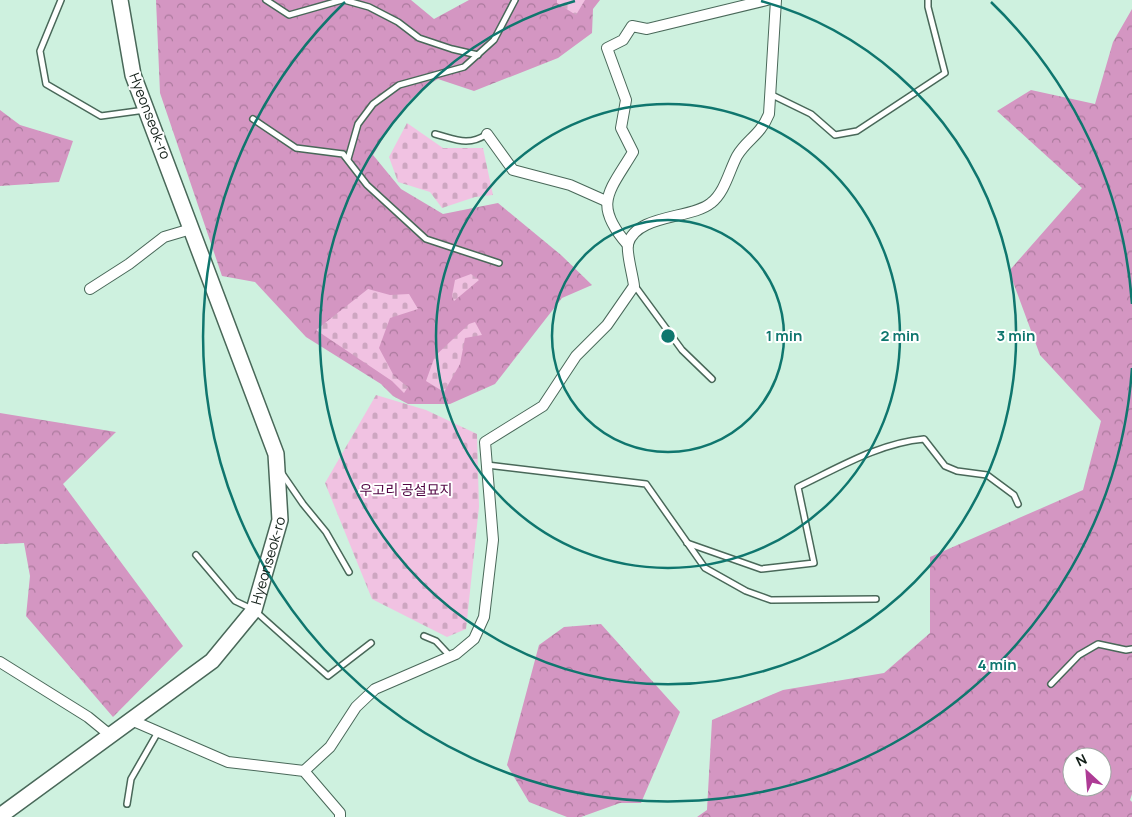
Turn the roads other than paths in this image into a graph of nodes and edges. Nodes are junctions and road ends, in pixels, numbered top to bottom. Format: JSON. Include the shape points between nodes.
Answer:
{"nodes":[{"id":1,"x":61,"y":0,"type":"edge"},
{"id":2,"x":120,"y":0,"type":"edge"},
{"id":3,"x":266,"y":0,"type":"edge"},
{"id":4,"x":343,"y":0,"type":"edge"},
{"id":5,"x":515,"y":0,"type":"edge"},
{"id":6,"x":767,"y":0,"type":"edge"},
{"id":7,"x":776,"y":0,"type":"edge"},
{"id":8,"x":928,"y":0,"type":"edge"},
{"id":9,"x":478,"y":55,"type":"junction"},
{"id":10,"x":770,"y":94,"type":"junction"},
{"id":11,"x":146,"y":110,"type":"junction"},
{"id":12,"x":253,"y":119,"type":"dead end"},
{"id":13,"x":435,"y":134,"type":"dead end"},
{"id":14,"x":487,"y":134,"type":"joint"},
{"id":15,"x":348,"y":160,"type":"junction"},
{"id":16,"x":606,"y":201,"type":"junction"},
{"id":17,"x":191,"y":229,"type":"junction"},
{"id":18,"x":628,"y":245,"type":"junction"},
{"id":19,"x":499,"y":263,"type":"dead end"},
{"id":20,"x":634,"y":286,"type":"junction"},
{"id":21,"x":90,"y":288,"type":"dead end"},
{"id":22,"x":712,"y":379,"type":"dead end"},
{"id":23,"x":277,"y":465,"type":"junction"},
{"id":24,"x":487,"y":465,"type":"junction"},
{"id":25,"x":1018,"y":504,"type":"dead end"},
{"id":26,"x":688,"y":543,"type":"junction"},
{"id":27,"x":196,"y":555,"type":"dead end"},
{"id":28,"x":349,"y":572,"type":"dead end"},
{"id":29,"x":876,"y":599,"type":"dead end"},
{"id":30,"x":254,"y":610,"type":"junction"},
{"id":31,"x":424,"y":636,"type":"dead end"},
{"id":32,"x":371,"y":643,"type":"dead end"},
{"id":33,"x":1132,"y":649,"type":"edge"},
{"id":34,"x":450,"y":657,"type":"junction"},
{"id":35,"x":0,"y":662,"type":"edge"},
{"id":36,"x":1051,"y":684,"type":"dead end"},
{"id":37,"x":131,"y":720,"type":"junction"},
{"id":38,"x":158,"y":732,"type":"junction"},
{"id":39,"x":110,"y":735,"type":"junction"},
{"id":40,"x":304,"y":770,"type":"junction"},
{"id":41,"x":127,"y":804,"type":"dead end"},
{"id":42,"x":0,"y":816,"type":"edge"},
{"id":43,"x":340,"y":817,"type":"edge"}],
"edges":[{"from":1,"to":11,"type":"lane","via":[[40,50],[46,84],[101,116]]},
{"from":2,"to":11,"type":"street","name":"Hyeonseok-ro","via":[[133,75]]},
{"from":3,"to":4,"type":"lane","via":[[289,15]]},
{"from":4,"to":9,"type":"lane","via":[[369,7],[398,22],[419,38]]},
{"from":5,"to":9,"type":"lane","via":[[494,40]]},
{"from":6,"to":16,"type":"street","via":[[647,29],[632,26],[623,40],[607,48],[626,100],[621,128],[633,152]]},
{"from":7,"to":10,"type":"street"},
{"from":8,"to":10,"type":"lane","via":[[945,73],[857,131],[836,135],[811,114]]},
{"from":9,"to":15,"type":"lane","via":[[464,67],[398,85],[373,104],[358,124]]},
{"from":10,"to":18,"type":"street","via":[[769,114],[763,129],[738,154],[719,195],[710,204],[647,224],[634,233]]},
{"from":11,"to":17,"type":"street","name":"Hyeonseok-ro"},
{"from":12,"to":15,"type":"lane","via":[[296,148],[343,154]]},
{"from":13,"to":14,"type":"lane","via":[[467,142],[477,141]]},
{"from":14,"to":16,"type":"street","via":[[513,170],[570,185]]},
{"from":15,"to":19,"type":"lane","via":[[367,185],[426,239]]},
{"from":16,"to":18,"type":"street","via":[[608,218]]},
{"from":17,"to":21,"type":"street","via":[[164,237]]},
{"from":17,"to":23,"type":"street","name":"Hyeonseok-ro","via":[[276,454]]},
{"from":18,"to":20,"type":"street"},
{"from":20,"to":22,"type":"lane","via":[[682,350]]},
{"from":20,"to":24,"type":"street","via":[[607,325],[576,356],[543,406],[485,442]]},
{"from":23,"to":28,"type":"lane","via":[[326,532]]},
{"from":23,"to":30,"type":"street","name":"Hyeonseok-ro","via":[[280,520]]},
{"from":24,"to":26,"type":"lane","via":[[646,484]]},
{"from":24,"to":34,"type":"street","via":[[493,540],[484,617],[474,639]]},
{"from":25,"to":26,"type":"lane","via":[[1014,495],[987,475],[945,466],[924,439],[905,441],[798,487],[814,563],[761,568]]},
{"from":26,"to":29,"type":"lane","via":[[705,568],[746,591],[771,600]]},
{"from":27,"to":30,"type":"lane","via":[[235,601]]},
{"from":30,"to":32,"type":"lane","via":[[328,676]]},
{"from":30,"to":37,"type":"street","name":"Hyeonseok-ro","via":[[212,661]]},
{"from":31,"to":34,"type":"lane","via":[[436,641]]},
{"from":33,"to":36,"type":"lane","via":[[1098,644],[1079,656]]},
{"from":34,"to":40,"type":"street","via":[[375,689],[356,707],[330,747]]},
{"from":35,"to":39,"type":"street"},
{"from":37,"to":38,"type":"street"},
{"from":37,"to":39,"type":"street","name":"Hyeonseok-ro"},
{"from":38,"to":40,"type":"street","via":[[228,762]]},
{"from":38,"to":41,"type":"lane","via":[[131,779]]},
{"from":39,"to":42,"type":"street","name":"Hyeonseok-ro"},
{"from":40,"to":43,"type":"street"}]}
